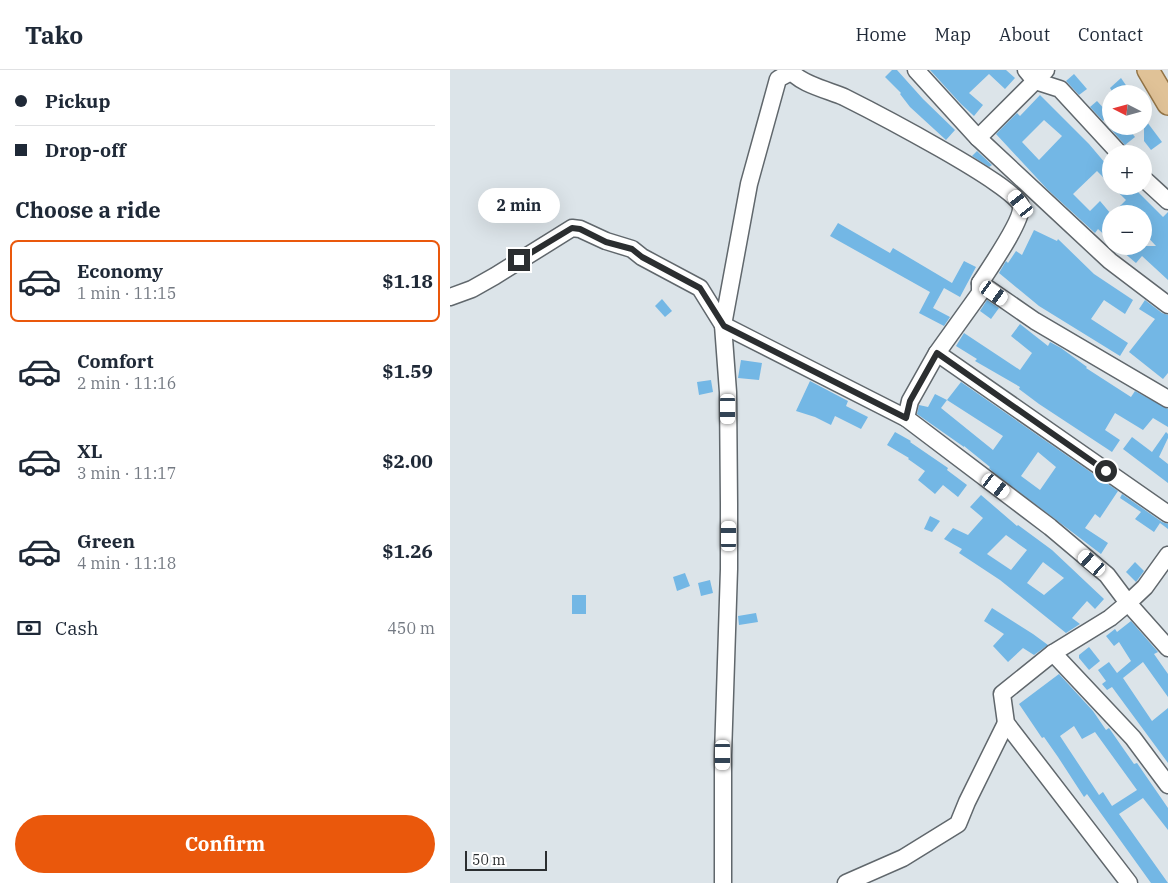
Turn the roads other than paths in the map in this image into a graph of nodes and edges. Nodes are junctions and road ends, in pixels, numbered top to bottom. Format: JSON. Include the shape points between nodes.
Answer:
{"nodes":[{"id":1,"x":916,"y":70,"type":"edge"},
{"id":2,"x":1148,"y":70,"type":"edge"},
{"id":3,"x":791,"y":71,"type":"edge"},
{"id":4,"x":1036,"y":74,"type":"edge"},
{"id":5,"x":1168,"y":104,"type":"edge"},
{"id":6,"x":978,"y":138,"type":"junction"},
{"id":7,"x":1112,"y":145,"type":"edge"},
{"id":8,"x":1152,"y":186,"type":"edge"},
{"id":9,"x":1168,"y":201,"type":"edge"},
{"id":10,"x":980,"y":283,"type":"junction"},
{"id":11,"x":450,"y":297,"type":"edge"},
{"id":12,"x":1168,"y":305,"type":"edge"},
{"id":13,"x":724,"y":326,"type":"junction"},
{"id":14,"x":937,"y":353,"type":"junction"},
{"id":15,"x":1168,"y":399,"type":"edge"},
{"id":16,"x":906,"y":418,"type":"junction"},
{"id":17,"x":1168,"y":514,"type":"edge"},
{"id":18,"x":1168,"y":555,"type":"edge"},
{"id":19,"x":1128,"y":603,"type":"junction"},
{"id":20,"x":1168,"y":648,"type":"edge"},
{"id":21,"x":1054,"y":653,"type":"junction"},
{"id":22,"x":1006,"y":723,"type":"junction"},
{"id":23,"x":1168,"y":786,"type":"edge"},
{"id":24,"x":723,"y":883,"type":"edge"},
{"id":25,"x":846,"y":883,"type":"edge"},
{"id":26,"x":1130,"y":883,"type":"edge"}],
"edges":[{"from":1,"to":6,"type":"street"},
{"from":2,"to":5,"type":"main road"},
{"from":3,"to":10,"type":"street","via":[[798,78],[876,112],[986,176],[1014,196],[1021,204],[1021,212]]},
{"from":3,"to":13,"type":"street","via":[[778,79],[749,184]]},
{"from":4,"to":6,"type":"street"},
{"from":4,"to":7,"type":"street","via":[[1060,89]]},
{"from":6,"to":12,"type":"street","via":[[1110,261]]},
{"from":8,"to":9,"type":"street"},
{"from":10,"to":14,"type":"street","via":[[980,293]]},
{"from":10,"to":15,"type":"street","via":[[1035,321]]},
{"from":11,"to":13,"type":"street","via":[[495,276],[572,228],[632,249],[700,288]]},
{"from":13,"to":16,"type":"street"},
{"from":13,"to":24,"type":"street","via":[[728,392],[729,569]]},
{"from":14,"to":16,"type":"street","via":[[910,401]]},
{"from":14,"to":17,"type":"street"},
{"from":16,"to":19,"type":"street","via":[[1050,527],[1107,575]]},
{"from":18,"to":19,"type":"street","via":[[1145,587]]},
{"from":19,"to":20,"type":"street"},
{"from":19,"to":21,"type":"street"},
{"from":21,"to":22,"type":"street","via":[[1002,694]]},
{"from":21,"to":23,"type":"street","via":[[1133,738]]},
{"from":22,"to":25,"type":"street","via":[[958,824],[903,858]]},
{"from":22,"to":26,"type":"street"}]}
